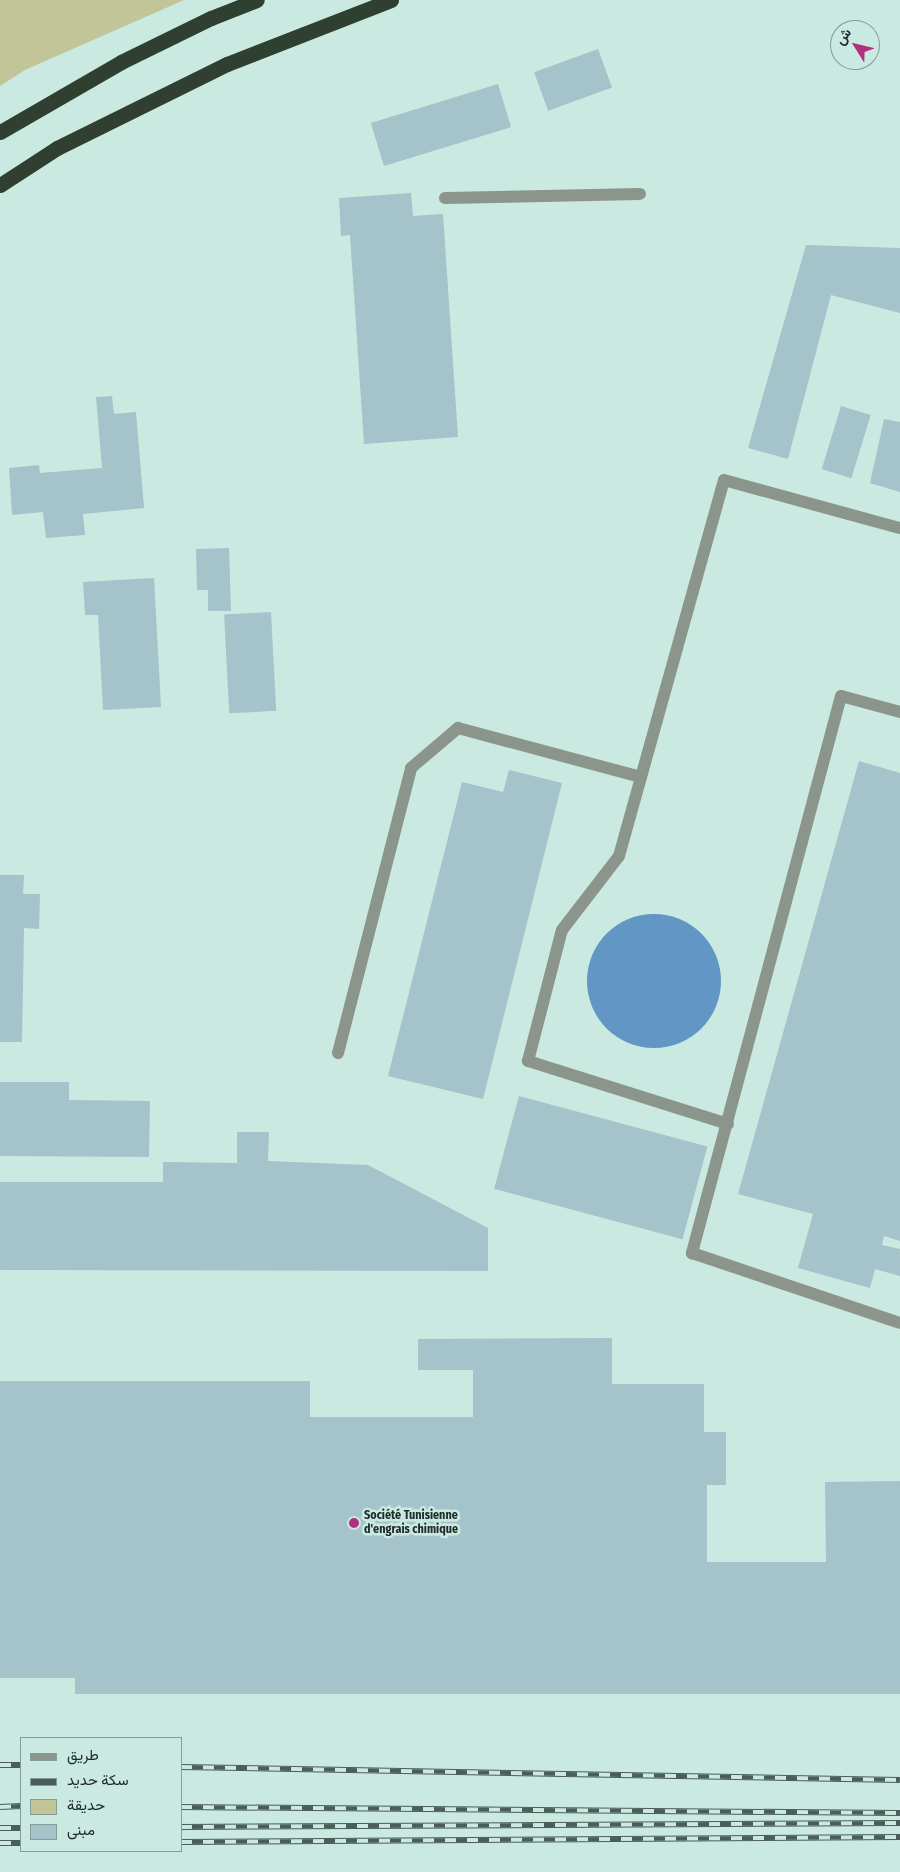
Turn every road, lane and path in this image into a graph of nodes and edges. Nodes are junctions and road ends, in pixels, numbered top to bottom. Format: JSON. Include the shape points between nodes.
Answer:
{"nodes":[{"id":1,"x":257,"y":0,"type":"edge"},
{"id":2,"x":391,"y":0,"type":"edge"},
{"id":3,"x":0,"y":132,"type":"edge"},
{"id":4,"x":0,"y":185,"type":"edge"},
{"id":5,"x":640,"y":194,"type":"dead end"},
{"id":6,"x":445,"y":198,"type":"dead end"},
{"id":7,"x":900,"y":528,"type":"edge"},
{"id":8,"x":900,"y":712,"type":"edge"},
{"id":9,"x":641,"y":776,"type":"junction"},
{"id":10,"x":338,"y":1053,"type":"dead end"},
{"id":11,"x":728,"y":1124,"type":"junction"},
{"id":12,"x":900,"y":1323,"type":"edge"}],
"edges":[{"from":1,"to":3,"type":"highway","via":[[211,18],[121,62]]},
{"from":2,"to":4,"type":"highway","via":[[228,64],[58,148]]},
{"from":5,"to":6,"type":"lane"},
{"from":7,"to":9,"type":"lane","via":[[724,480]]},
{"from":8,"to":11,"type":"lane","via":[[841,696]]},
{"from":9,"to":10,"type":"lane","via":[[458,728],[411,768]]},
{"from":9,"to":11,"type":"lane","via":[[619,856],[562,930],[528,1061]]},
{"from":11,"to":12,"type":"lane","via":[[692,1253]]}]}
